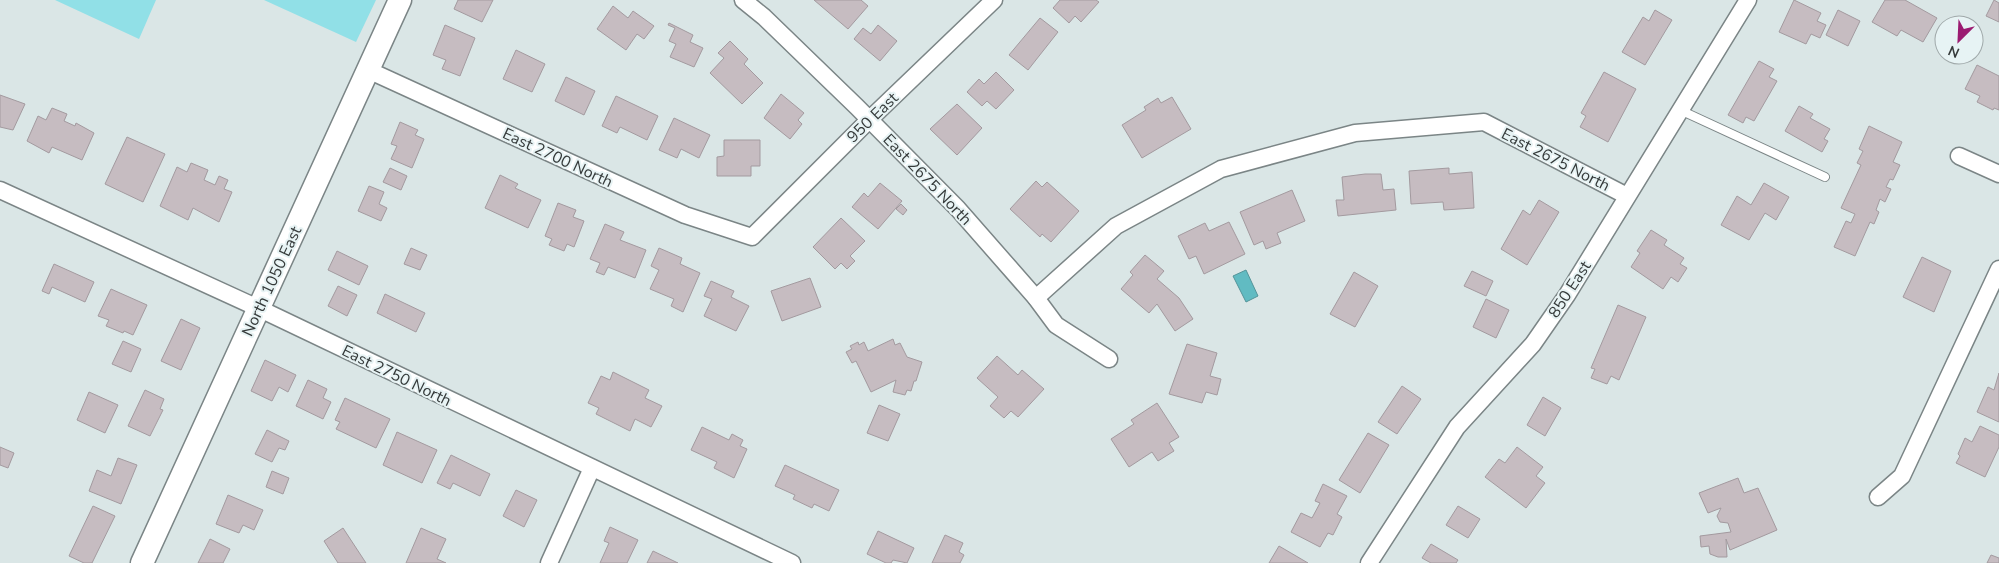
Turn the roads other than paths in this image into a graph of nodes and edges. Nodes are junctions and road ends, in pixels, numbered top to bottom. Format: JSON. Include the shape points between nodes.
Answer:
{"nodes":[{"id":1,"x":400,"y":0,"type":"edge"},
{"id":2,"x":742,"y":0,"type":"edge"},
{"id":3,"x":994,"y":0,"type":"edge"},
{"id":4,"x":1748,"y":0,"type":"edge"},
{"id":5,"x":368,"y":70,"type":"junction"},
{"id":6,"x":1680,"y":110,"type":"junction"},
{"id":7,"x":870,"y":119,"type":"junction"},
{"id":8,"x":1960,"y":156,"type":"dead end"},
{"id":9,"x":1999,"y":174,"type":"edge"},
{"id":10,"x":1825,"y":177,"type":"dead end"},
{"id":11,"x":0,"y":190,"type":"edge"},
{"id":12,"x":1628,"y":196,"type":"junction"},
{"id":13,"x":752,"y":237,"type":"joint"},
{"id":14,"x":1999,"y":269,"type":"edge"},
{"id":15,"x":1036,"y":298,"type":"junction"},
{"id":16,"x":258,"y":308,"type":"junction"},
{"id":17,"x":1109,"y":359,"type":"dead end"},
{"id":18,"x":592,"y":468,"type":"junction"},
{"id":19,"x":1878,"y":497,"type":"dead end"},
{"id":20,"x":142,"y":563,"type":"edge"},
{"id":21,"x":549,"y":563,"type":"edge"},
{"id":22,"x":792,"y":563,"type":"edge"},
{"id":23,"x":1370,"y":563,"type":"edge"}],
"edges":[{"from":1,"to":5,"type":"main road","name":"North 1050 East"},
{"from":2,"to":7,"type":"street","name":"East 2675 North","via":[[764,17]]},
{"from":3,"to":7,"type":"street","name":"950 East"},
{"from":4,"to":6,"type":"street","name":"850 East"},
{"from":5,"to":13,"type":"street","name":"East 2700 North","via":[[685,215]]},
{"from":5,"to":16,"type":"main road","name":"North 1050 East"},
{"from":6,"to":10,"type":"lane"},
{"from":6,"to":12,"type":"street","name":"850 East"},
{"from":7,"to":13,"type":"street","name":"950 East"},
{"from":7,"to":15,"type":"street","name":"East 2675 North","via":[[958,209]]},
{"from":8,"to":9,"type":"street"},
{"from":11,"to":16,"type":"street","name":"East 2750 North"},
{"from":12,"to":15,"type":"street","name":"East 2675 North","via":[[1484,122],[1355,133],[1221,169],[1116,226]]},
{"from":12,"to":23,"type":"street","name":"850 East","via":[[1533,344],[1457,427]]},
{"from":14,"to":19,"type":"street","via":[[1902,476]]},
{"from":15,"to":17,"type":"street","name":"East 2675 North","via":[[1056,325]]},
{"from":16,"to":18,"type":"street","name":"East 2750 North"},
{"from":16,"to":20,"type":"main road","name":"North 1050 East"},
{"from":18,"to":21,"type":"street"},
{"from":18,"to":22,"type":"street","name":"East 2750 North"}]}
